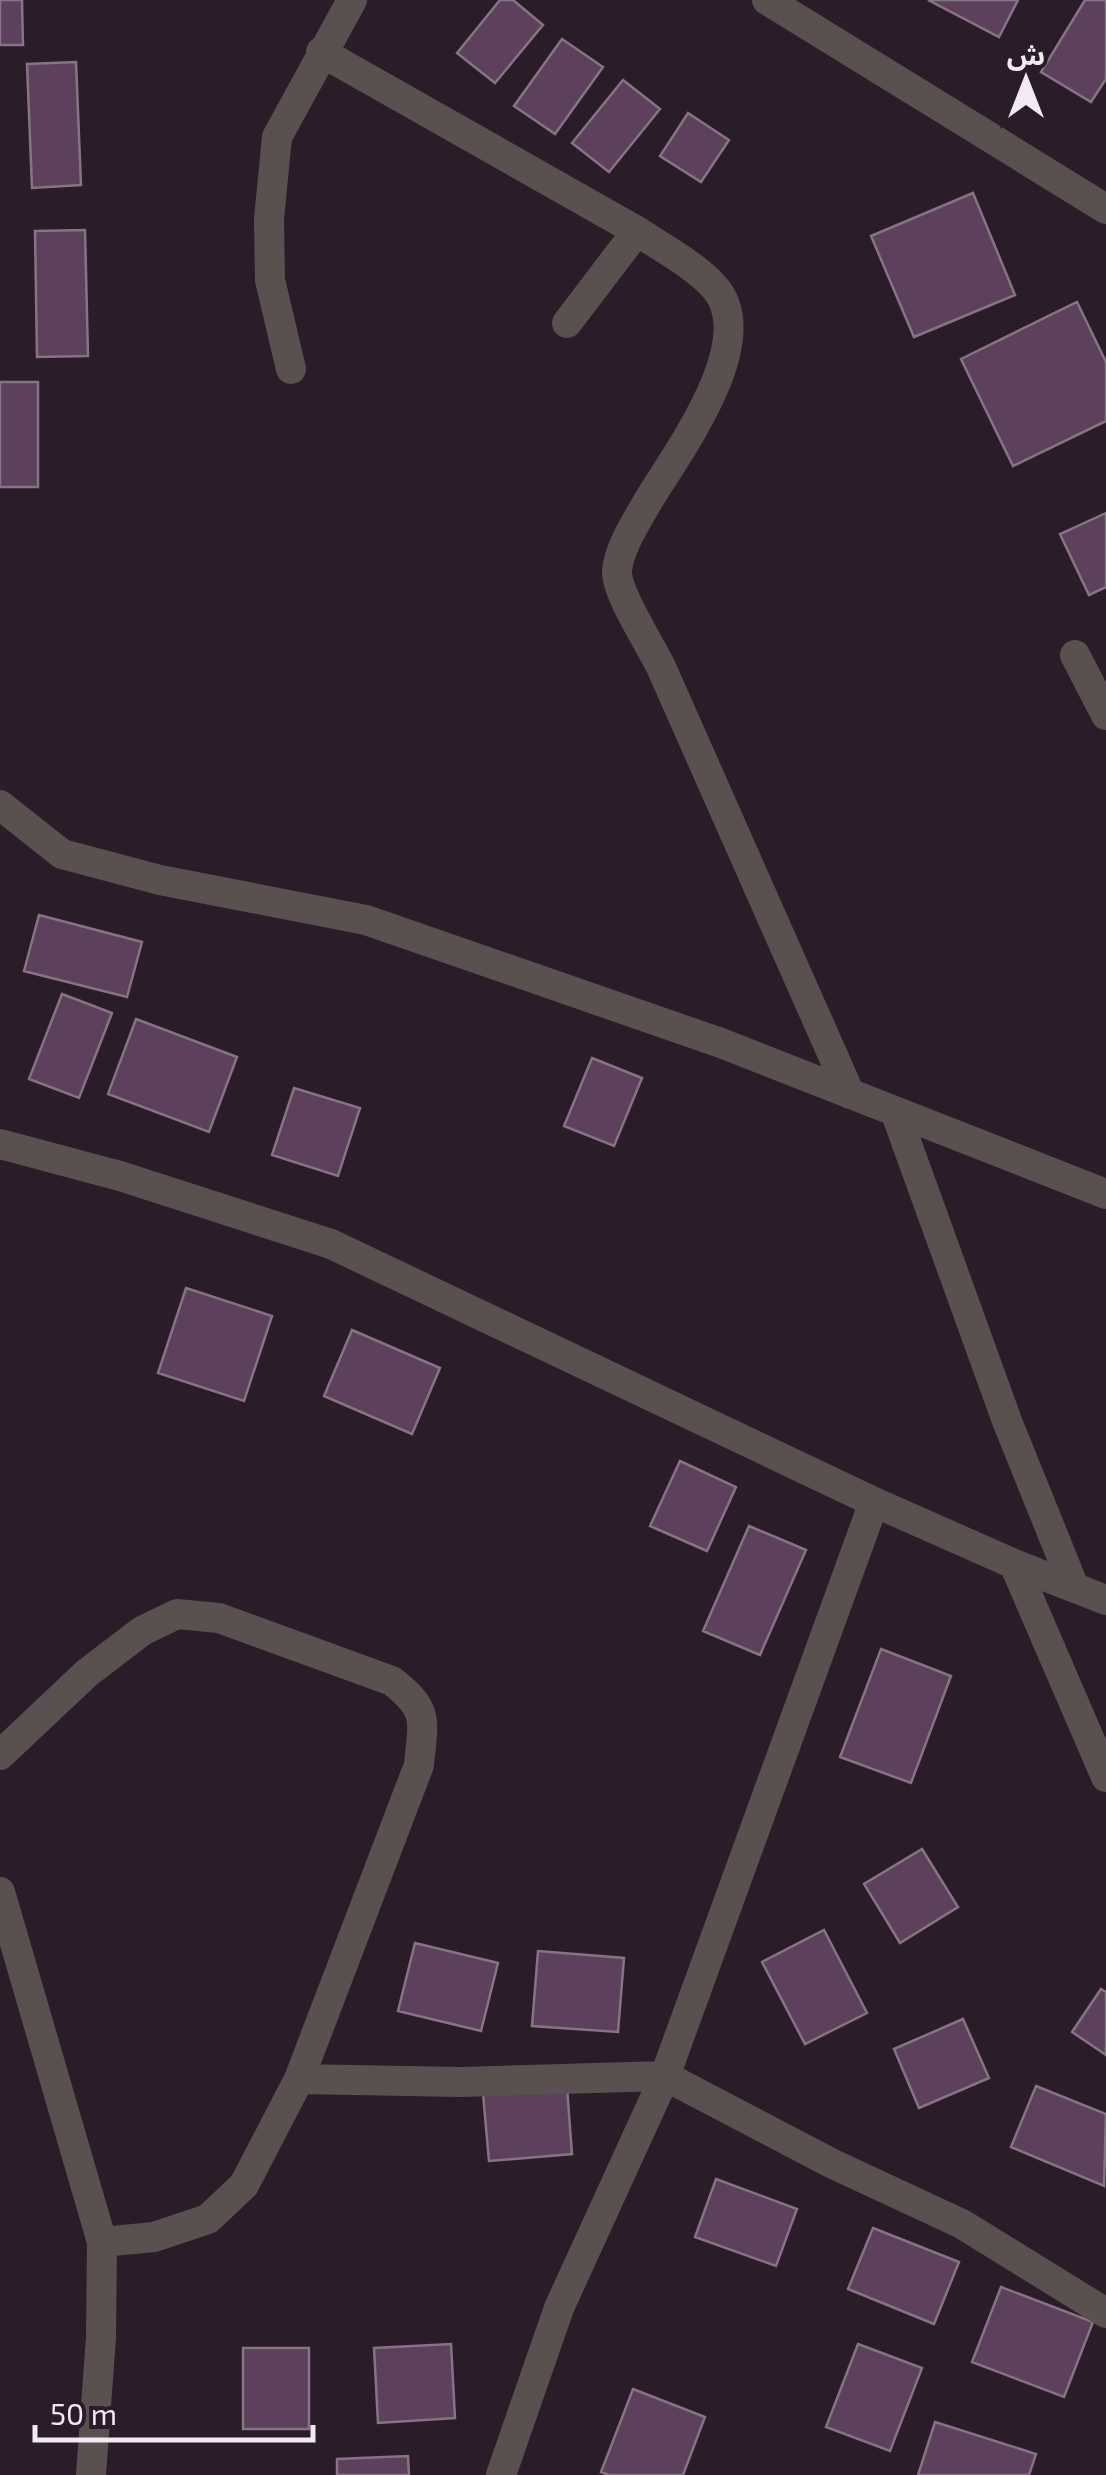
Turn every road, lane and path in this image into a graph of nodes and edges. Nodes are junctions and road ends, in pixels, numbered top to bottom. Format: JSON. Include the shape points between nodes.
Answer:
{"nodes":[{"id":1,"x":352,"y":0,"type":"edge"},
{"id":2,"x":768,"y":0,"type":"edge"},
{"id":3,"x":805,"y":11,"type":"edge"},
{"id":4,"x":322,"y":52,"type":"junction"},
{"id":5,"x":1106,"y":209,"type":"edge"},
{"id":6,"x":637,"y":231,"type":"junction"},
{"id":7,"x":567,"y":323,"type":"dead end"},
{"id":8,"x":291,"y":369,"type":"dead end"},
{"id":9,"x":1074,"y":654,"type":"dead end"},
{"id":10,"x":1106,"y":715,"type":"edge"},
{"id":11,"x":0,"y":805,"type":"edge"},
{"id":12,"x":850,"y":1094,"type":"junction"},
{"id":13,"x":895,"y":1111,"type":"junction"},
{"id":14,"x":0,"y":1144,"type":"edge"},
{"id":15,"x":1106,"y":1194,"type":"edge"},
{"id":16,"x":874,"y":1502,"type":"junction"},
{"id":17,"x":1014,"y":1564,"type":"junction"},
{"id":18,"x":1074,"y":1587,"type":"junction"},
{"id":19,"x":1106,"y":1600,"type":"edge"},
{"id":20,"x":0,"y":1754,"type":"edge"},
{"id":21,"x":1106,"y":1777,"type":"edge"},
{"id":22,"x":0,"y":1892,"type":"edge"},
{"id":23,"x":665,"y":2076,"type":"junction"},
{"id":24,"x":299,"y":2079,"type":"junction"},
{"id":25,"x":102,"y":2242,"type":"junction"},
{"id":26,"x":1106,"y":2313,"type":"edge"},
{"id":27,"x":91,"y":2475,"type":"edge"},
{"id":28,"x":500,"y":2475,"type":"edge"}],
"edges":[{"from":1,"to":4,"type":"street"},
{"from":2,"to":3,"type":"street"},
{"from":3,"to":5,"type":"street"},
{"from":4,"to":6,"type":"street"},
{"from":4,"to":8,"type":"street","via":[[276,138],[270,280]]},
{"from":6,"to":7,"type":"street"},
{"from":6,"to":12,"type":"street","via":[[715,287],[730,324],[718,382],[629,535],[617,571]]},
{"from":9,"to":10,"type":"street"},
{"from":11,"to":12,"type":"street","via":[[62,854],[366,920]]},
{"from":12,"to":13,"type":"street"},
{"from":13,"to":15,"type":"street"},
{"from":13,"to":18,"type":"street"},
{"from":14,"to":16,"type":"street","via":[[331,1244]]},
{"from":16,"to":17,"type":"street"},
{"from":16,"to":23,"type":"street"},
{"from":17,"to":18,"type":"street"},
{"from":17,"to":21,"type":"street"},
{"from":18,"to":19,"type":"street"},
{"from":20,"to":24,"type":"street","via":[[87,1673],[142,1631],[178,1614],[236,1624],[392,1681],[414,1698],[423,1718],[419,1765]]},
{"from":22,"to":25,"type":"street"},
{"from":23,"to":24,"type":"street"},
{"from":23,"to":26,"type":"street","via":[[962,2224]]},
{"from":23,"to":28,"type":"street","via":[[559,2308]]},
{"from":24,"to":25,"type":"street","via":[[244,2185],[208,2219],[154,2237]]},
{"from":25,"to":27,"type":"street"}]}
